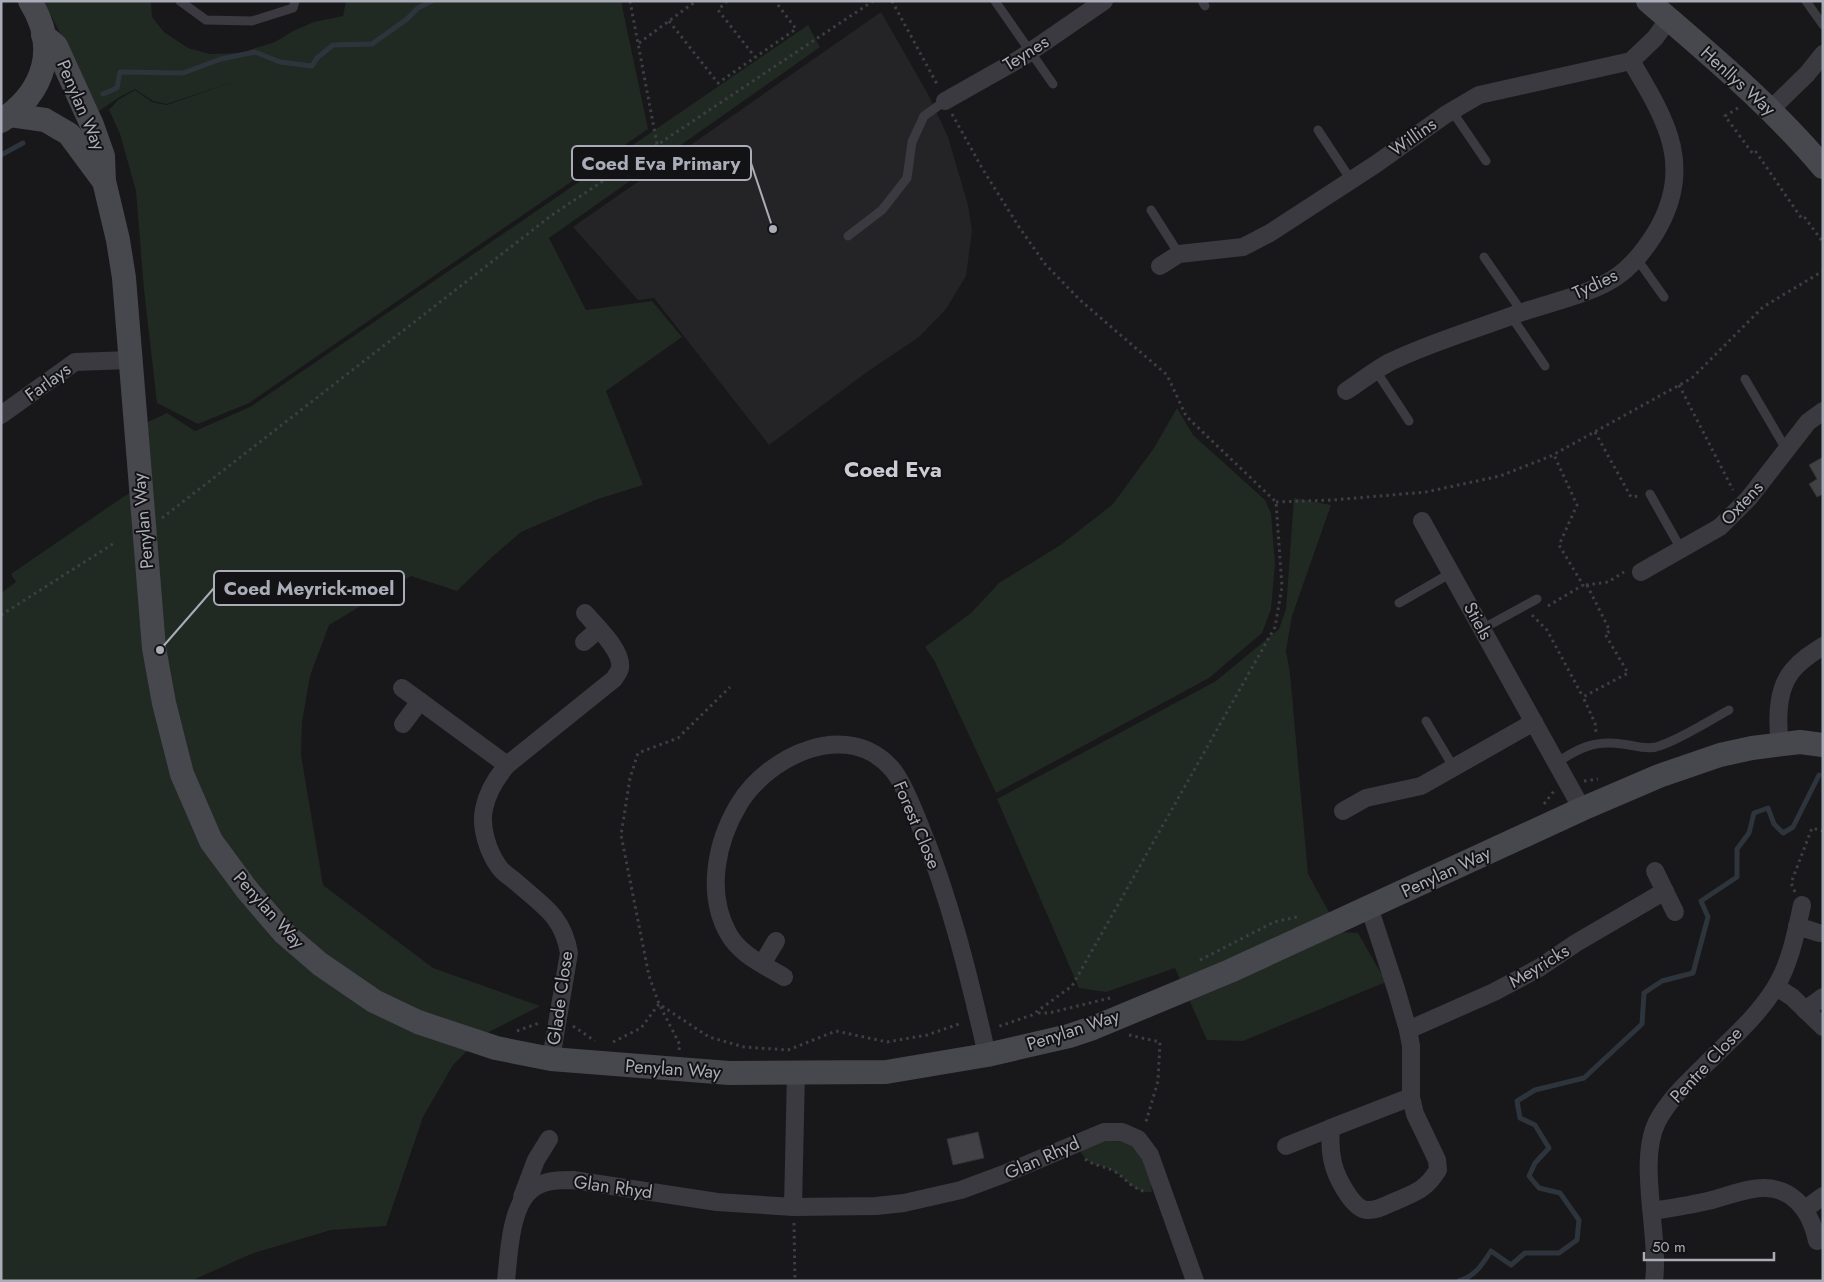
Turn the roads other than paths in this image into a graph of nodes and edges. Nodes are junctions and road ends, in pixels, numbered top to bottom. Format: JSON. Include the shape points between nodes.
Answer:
{"nodes":[{"id":1,"x":30,"y":1,"type":"edge"},
{"id":2,"x":180,"y":1,"type":"edge"},
{"id":3,"x":294,"y":1,"type":"edge"},
{"id":4,"x":995,"y":1,"type":"edge"},
{"id":5,"x":1104,"y":1,"type":"edge"},
{"id":6,"x":1648,"y":1,"type":"edge"},
{"id":7,"x":1806,"y":1,"type":"edge"},
{"id":8,"x":1669,"y":20,"type":"junction"},
{"id":9,"x":1823,"y":25,"type":"edge"},
{"id":10,"x":44,"y":35,"type":"junction"},
{"id":11,"x":1030,"y":52,"type":"junction"},
{"id":12,"x":1823,"y":54,"type":"edge"},
{"id":13,"x":1632,"y":61,"type":"junction"},
{"id":14,"x":1053,"y":84,"type":"dead end"},
{"id":15,"x":945,"y":101,"type":"joint"},
{"id":16,"x":1762,"y":102,"type":"junction"},
{"id":17,"x":1452,"y":111,"type":"junction"},
{"id":18,"x":6,"y":118,"type":"edge"},
{"id":19,"x":1318,"y":130,"type":"dead end"},
{"id":20,"x":1486,"y":161,"type":"dead end"},
{"id":21,"x":1823,"y":167,"type":"edge"},
{"id":22,"x":1352,"y":180,"type":"junction"},
{"id":23,"x":104,"y":181,"type":"junction"},
{"id":24,"x":1151,"y":210,"type":"dead end"},
{"id":25,"x":848,"y":236,"type":"dead end"},
{"id":26,"x":1179,"y":254,"type":"junction"},
{"id":27,"x":1484,"y":257,"type":"dead end"},
{"id":28,"x":1637,"y":259,"type":"junction"},
{"id":29,"x":1160,"y":266,"type":"dead end"},
{"id":30,"x":1664,"y":297,"type":"dead end"},
{"id":31,"x":1516,"y":314,"type":"junction"},
{"id":32,"x":130,"y":360,"type":"junction"},
{"id":33,"x":1545,"y":366,"type":"dead end"},
{"id":34,"x":1376,"y":372,"type":"junction"},
{"id":35,"x":1745,"y":379,"type":"dead end"},
{"id":36,"x":1346,"y":391,"type":"dead end"},
{"id":37,"x":1823,"y":411,"type":"edge"},
{"id":38,"x":1,"y":415,"type":"edge"},
{"id":39,"x":1409,"y":421,"type":"dead end"},
{"id":40,"x":1786,"y":450,"type":"junction"},
{"id":41,"x":1650,"y":494,"type":"road end"},
{"id":42,"x":1422,"y":521,"type":"dead end"},
{"id":43,"x":1681,"y":549,"type":"junction"},
{"id":44,"x":1636,"y":570,"type":"road end"},
{"id":45,"x":1451,"y":573,"type":"junction"},
{"id":46,"x":1399,"y":603,"type":"dead end"},
{"id":47,"x":1530,"y":603,"type":"road end"},
{"id":48,"x":586,"y":613,"type":"dead end"},
{"id":49,"x":599,"y":629,"type":"junction"},
{"id":50,"x":1482,"y":629,"type":"junction"},
{"id":51,"x":584,"y":642,"type":"dead end"},
{"id":52,"x":1823,"y":646,"type":"edge"},
{"id":53,"x":402,"y":688,"type":"dead end"},
{"id":54,"x":420,"y":702,"type":"junction"},
{"id":55,"x":1729,"y":710,"type":"dead end"},
{"id":56,"x":1426,"y":721,"type":"dead end"},
{"id":57,"x":1534,"y":722,"type":"junction"},
{"id":58,"x":403,"y":724,"type":"dead end"},
{"id":59,"x":1780,"y":744,"type":"junction"},
{"id":60,"x":1823,"y":745,"type":"edge"},
{"id":61,"x":1556,"y":763,"type":"junction"},
{"id":62,"x":507,"y":765,"type":"junction"},
{"id":63,"x":1454,"y":768,"type":"junction"},
{"id":64,"x":1582,"y":809,"type":"junction"},
{"id":65,"x":1343,"y":812,"type":"dead end"},
{"id":66,"x":1654,"y":871,"type":"dead end"},
{"id":67,"x":1665,"y":891,"type":"junction"},
{"id":68,"x":1802,"y":905,"type":"road end"},
{"id":69,"x":1369,"y":907,"type":"junction"},
{"id":70,"x":1675,"y":912,"type":"dead end"},
{"id":71,"x":1798,"y":926,"type":"junction"},
{"id":72,"x":1819,"y":933,"type":"dead end"},
{"id":73,"x":776,"y":941,"type":"dead end"},
{"id":74,"x":762,"y":964,"type":"junction"},
{"id":75,"x":784,"y":977,"type":"dead end"},
{"id":76,"x":1776,"y":987,"type":"junction"},
{"id":77,"x":1823,"y":997,"type":"edge"},
{"id":78,"x":1804,"y":1010,"type":"junction"},
{"id":79,"x":1823,"y":1027,"type":"edge"},
{"id":80,"x":1408,"y":1030,"type":"junction"},
{"id":81,"x":987,"y":1055,"type":"junction"},
{"id":82,"x":551,"y":1059,"type":"junction"},
{"id":83,"x":796,"y":1072,"type":"junction"},
{"id":84,"x":1411,"y":1097,"type":"junction"},
{"id":85,"x":1331,"y":1128,"type":"junction"},
{"id":86,"x":549,"y":1139,"type":"dead end"},
{"id":87,"x":1286,"y":1146,"type":"dead end"},
{"id":88,"x":1823,"y":1196,"type":"edge"},
{"id":89,"x":520,"y":1202,"type":"junction"},
{"id":90,"x":793,"y":1207,"type":"junction"},
{"id":91,"x":1805,"y":1209,"type":"junction"},
{"id":92,"x":1652,"y":1211,"type":"junction"},
{"id":93,"x":1817,"y":1240,"type":"dead end"},
{"id":94,"x":506,"y":1281,"type":"edge"},
{"id":95,"x":1195,"y":1281,"type":"edge"},
{"id":96,"x":1654,"y":1281,"type":"edge"}],
"edges":[{"from":1,"to":10,"type":"street"},
{"from":2,"to":3,"type":"lane","via":[[206,20],[252,21],[293,8]]},
{"from":4,"to":11,"type":"lane"},
{"from":5,"to":11,"type":"street","name":"Teynes"},
{"from":6,"to":8,"type":"street","name":"Henllys Way"},
{"from":7,"to":9,"type":"lane"},
{"from":8,"to":13,"type":"street"},
{"from":8,"to":16,"type":"street","name":"Henllys Way"},
{"from":10,"to":18,"type":"street","via":[[45,57],[35,88],[26,101]]},
{"from":10,"to":23,"type":"street","name":"Penylan Way","via":[[56,46],[92,125],[102,156]]},
{"from":11,"to":14,"type":"lane"},
{"from":11,"to":15,"type":"street","name":"Teynes"},
{"from":12,"to":16,"type":"street","via":[[1807,74]]},
{"from":13,"to":17,"type":"street","name":"Willins","via":[[1479,95]]},
{"from":13,"to":28,"type":"street","name":"Tydies","via":[[1664,118],[1675,169],[1663,219]]},
{"from":15,"to":25,"type":"lane","via":[[924,116],[912,142],[907,178],[882,210]]},
{"from":16,"to":21,"type":"street","name":"Henllys Way"},
{"from":17,"to":20,"type":"lane"},
{"from":17,"to":22,"type":"street","name":"Willins"},
{"from":18,"to":23,"type":"street","name":"Penylan Way","via":[[45,120],[69,134]]},
{"from":19,"to":22,"type":"lane"},
{"from":22,"to":26,"type":"street","name":"Willins","via":[[1243,247]]},
{"from":23,"to":32,"type":"street","name":"Penylan Way","via":[[124,278]]},
{"from":24,"to":26,"type":"lane"},
{"from":26,"to":29,"type":"street","name":"Willins"},
{"from":27,"to":31,"type":"lane"},
{"from":28,"to":30,"type":"lane"},
{"from":28,"to":31,"type":"street","name":"Tydies","via":[[1619,275],[1597,287]]},
{"from":31,"to":33,"type":"lane"},
{"from":31,"to":34,"type":"street","name":"Tydies","via":[[1389,363]]},
{"from":32,"to":38,"type":"street","name":"Farlays","via":[[75,362]]},
{"from":32,"to":82,"type":"street","name":"Penylan Way","via":[[154,648],[182,774],[212,841],[284,933],[320,964],[374,1001],[496,1048]]},
{"from":34,"to":36,"type":"street","name":"Tydies"},
{"from":34,"to":39,"type":"lane"},
{"from":35,"to":40,"type":"lane"},
{"from":37,"to":40,"type":"street","name":"Oxtens","via":[[1808,422]]},
{"from":40,"to":43,"type":"street","name":"Oxtens","via":[[1749,498],[1720,527]]},
{"from":41,"to":43,"type":"lane"},
{"from":42,"to":45,"type":"street","name":"Stiels"},
{"from":43,"to":44,"type":"street","name":"Oxtens"},
{"from":45,"to":46,"type":"lane"},
{"from":45,"to":50,"type":"street","name":"Stiels"},
{"from":47,"to":50,"type":"lane"},
{"from":48,"to":49,"type":"street","name":"Glade Close"},
{"from":49,"to":51,"type":"street"},
{"from":49,"to":62,"type":"street","name":"Glade Close","via":[[620,659],[620,670]]},
{"from":50,"to":57,"type":"street","name":"Stiels"},
{"from":52,"to":59,"type":"street","via":[[1791,672],[1783,690],[1778,713]]},
{"from":53,"to":54,"type":"street"},
{"from":54,"to":58,"type":"street"},
{"from":54,"to":62,"type":"street"},
{"from":55,"to":61,"type":"lane","via":[[1655,747],[1587,745]]},
{"from":56,"to":63,"type":"lane"},
{"from":57,"to":61,"type":"street","name":"Stiels"},
{"from":57,"to":63,"type":"street"},
{"from":59,"to":60,"type":"street","name":"Penylan Way"},
{"from":59,"to":64,"type":"street","name":"Penylan Way","via":[[1720,755],[1659,776]]},
{"from":61,"to":64,"type":"street","name":"Stiels"},
{"from":62,"to":82,"type":"street","name":"Glade Close","via":[[498,776],[484,809],[484,830],[490,851],[499,868],[560,924],[569,953]]},
{"from":63,"to":65,"type":"street","via":[[1421,786],[1366,798]]},
{"from":64,"to":69,"type":"street","name":"Penylan Way"},
{"from":66,"to":67,"type":"street"},
{"from":67,"to":70,"type":"street"},
{"from":67,"to":80,"type":"street","name":"Meyricks","via":[[1532,972]]},
{"from":68,"to":71,"type":"street","name":"Pentre Close"},
{"from":69,"to":80,"type":"street"},
{"from":69,"to":81,"type":"street","name":"Penylan Way","via":[[1230,971],[1093,1028]]},
{"from":71,"to":72,"type":"street"},
{"from":71,"to":76,"type":"street","name":"Pentre Close","via":[[1788,962]]},
{"from":73,"to":74,"type":"street"},
{"from":74,"to":75,"type":"street","name":"Forest Close"},
{"from":74,"to":81,"type":"street","name":"Forest Close","via":[[739,948],[729,934],[715,891],[721,842],[740,803],[768,772],[807,750],[828,744],[867,749],[894,770],[929,848],[956,928]]},
{"from":76,"to":78,"type":"street"},
{"from":76,"to":92,"type":"street","name":"Pentre Close","via":[[1760,1008],[1674,1097],[1657,1123],[1650,1150]]},
{"from":77,"to":78,"type":"street"},
{"from":78,"to":79,"type":"street"},
{"from":80,"to":84,"type":"street"},
{"from":81,"to":83,"type":"street","name":"Penylan Way","via":[[886,1072]]},
{"from":82,"to":83,"type":"street","name":"Penylan Way","via":[[728,1073]]},
{"from":83,"to":90,"type":"street"},
{"from":84,"to":85,"type":"street"},
{"from":84,"to":85,"type":"street","via":[[1415,1114],[1437,1160],[1438,1170],[1429,1184],[1414,1194],[1378,1208],[1358,1207],[1349,1196],[1333,1164]]},
{"from":85,"to":87,"type":"street"},
{"from":86,"to":89,"type":"street","via":[[536,1160]]},
{"from":88,"to":91,"type":"street"},
{"from":89,"to":90,"type":"street","name":"Glan Rhyd","via":[[534,1187],[552,1180],[573,1180],[717,1202]]},
{"from":89,"to":94,"type":"street"},
{"from":90,"to":95,"type":"street","name":"Glan Rhyd","via":[[904,1203],[984,1182],[1104,1132],[1122,1132],[1138,1139],[1150,1155]]},
{"from":91,"to":92,"type":"street","via":[[1772,1188],[1753,1189]]},
{"from":91,"to":93,"type":"street"},
{"from":92,"to":96,"type":"street","name":"Pentre Close","via":[[1656,1257]]}]}
